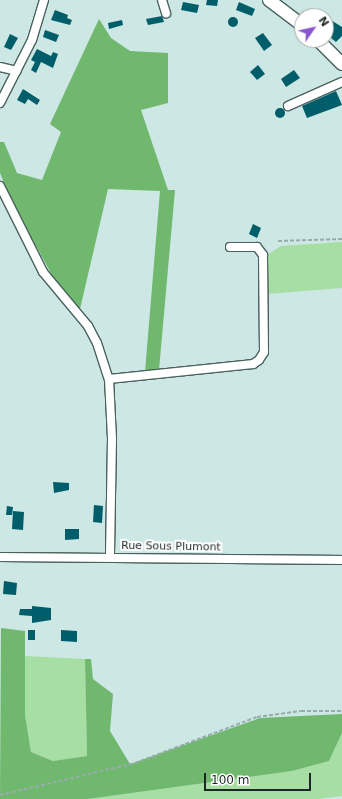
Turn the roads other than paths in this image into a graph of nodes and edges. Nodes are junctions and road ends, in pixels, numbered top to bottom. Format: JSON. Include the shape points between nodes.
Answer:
{"nodes":[{"id":1,"x":44,"y":0,"type":"edge"},
{"id":2,"x":162,"y":0,"type":"edge"},
{"id":3,"x":269,"y":0,"type":"edge"},
{"id":4,"x":166,"y":13,"type":"dead end"},
{"id":5,"x":294,"y":19,"type":"edge"},
{"id":6,"x":337,"y":53,"type":"edge"},
{"id":7,"x":342,"y":64,"type":"edge"},
{"id":8,"x":0,"y":67,"type":"edge"},
{"id":9,"x":17,"y":70,"type":"junction"},
{"id":10,"x":342,"y":82,"type":"edge"},
{"id":11,"x":0,"y":103,"type":"edge"},
{"id":12,"x":288,"y":106,"type":"dead end"},
{"id":13,"x":0,"y":186,"type":"edge"},
{"id":14,"x":230,"y":246,"type":"dead end"},
{"id":15,"x":109,"y":379,"type":"junction"},
{"id":16,"x":0,"y":557,"type":"edge"},
{"id":17,"x":110,"y":557,"type":"junction"},
{"id":18,"x":342,"y":560,"type":"edge"}],
"edges":[{"from":1,"to":9,"type":"street","via":[[34,34]]},
{"from":2,"to":4,"type":"street"},
{"from":3,"to":5,"type":"main road"},
{"from":6,"to":7,"type":"main road"},
{"from":8,"to":9,"type":"street"},
{"from":9,"to":11,"type":"street"},
{"from":10,"to":12,"type":"street"},
{"from":13,"to":15,"type":"street","via":[[43,272],[88,326],[97,343]]},
{"from":14,"to":15,"type":"street","via":[[257,247],[263,255],[264,352],[259,360],[252,364]]},
{"from":15,"to":17,"type":"street","via":[[112,439]]},
{"from":16,"to":17,"type":"street","name":"Rue Sous Plumont"},
{"from":17,"to":18,"type":"street","name":"Rue Sous Plumont"}]}
